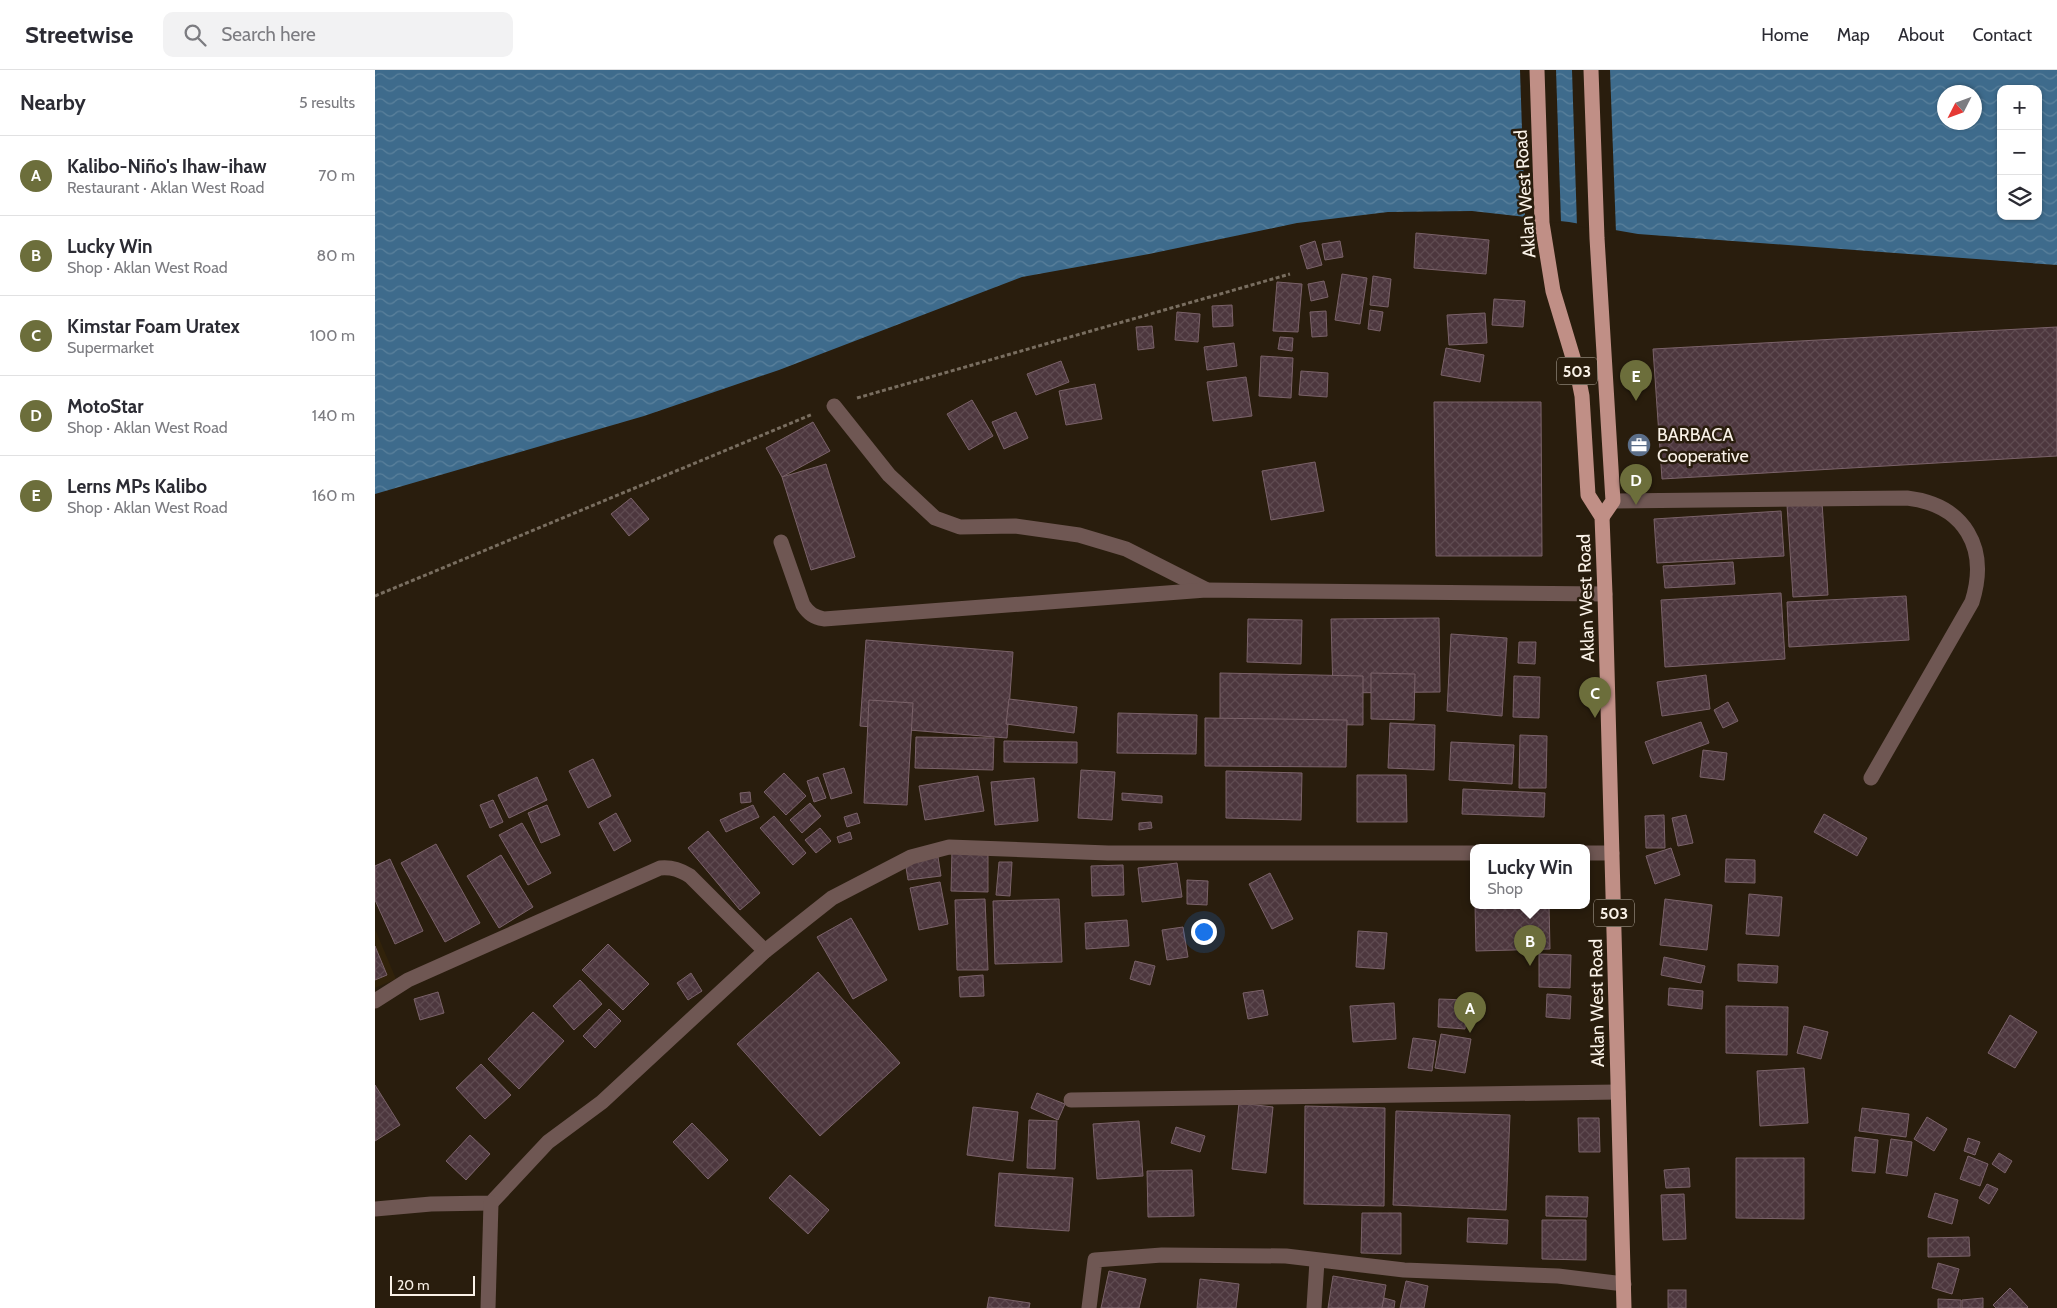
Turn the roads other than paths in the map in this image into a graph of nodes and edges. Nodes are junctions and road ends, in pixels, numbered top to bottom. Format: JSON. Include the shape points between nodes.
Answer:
{"nodes":[{"id":1,"x":1537,"y":70,"type":"edge"},
{"id":2,"x":1591,"y":70,"type":"edge"},
{"id":3,"x":834,"y":406,"type":"road end"},
{"id":4,"x":1613,"y":501,"type":"junction"},
{"id":5,"x":1602,"y":517,"type":"junction"},
{"id":6,"x":781,"y":542,"type":"dead end"},
{"id":7,"x":1206,"y":590,"type":"junction"},
{"id":8,"x":1605,"y":594,"type":"junction"},
{"id":9,"x":1871,"y":778,"type":"dead end"},
{"id":10,"x":1470,"y":853,"type":"edge"},
{"id":11,"x":1590,"y":853,"type":"edge"},
{"id":12,"x":1613,"y":853,"type":"junction"},
{"id":13,"x":765,"y":951,"type":"junction"},
{"id":14,"x":375,"y":1000,"type":"edge"},
{"id":15,"x":1618,"y":1092,"type":"junction"},
{"id":16,"x":1071,"y":1100,"type":"dead end"},
{"id":17,"x":491,"y":1203,"type":"junction"},
{"id":18,"x":375,"y":1209,"type":"edge"},
{"id":19,"x":1317,"y":1261,"type":"junction"},
{"id":20,"x":1623,"y":1284,"type":"junction"},
{"id":21,"x":488,"y":1308,"type":"edge"},
{"id":22,"x":1089,"y":1308,"type":"edge"},
{"id":23,"x":1314,"y":1308,"type":"edge"},
{"id":24,"x":1624,"y":1308,"type":"edge"}],
"edges":[{"from":1,"to":5,"type":"main road","name":"Aklan West Road","number":"503","via":[[1542,224],[1553,291],[1582,396],[1588,495]]},
{"from":2,"to":4,"type":"main road","number":"503","via":[[1597,238]]},
{"from":3,"to":7,"type":"street","via":[[889,475],[935,518],[960,527],[1015,526],[1079,535],[1126,549]]},
{"from":4,"to":5,"type":"main road","name":"Aklan West Road"},
{"from":4,"to":9,"type":"street","via":[[1907,498],[1934,504],[1964,527],[1979,563],[1978,584],[1972,602]]},
{"from":5,"to":8,"type":"main road","name":"Aklan West Road","number":"503"},
{"from":6,"to":7,"type":"street","via":[[803,605],[808,612],[824,620]]},
{"from":7,"to":8,"type":"street"},
{"from":8,"to":12,"type":"main road","name":"Aklan West Road","number":"503"},
{"from":10,"to":13,"type":"street","via":[[1118,853],[949,847],[911,857],[832,898]]},
{"from":11,"to":12,"type":"street"},
{"from":12,"to":15,"type":"main road","name":"Aklan West Road","number":"503"},
{"from":13,"to":14,"type":"street","via":[[690,876],[680,870],[660,868],[393,985]]},
{"from":13,"to":17,"type":"street","via":[[602,1102],[548,1142]]},
{"from":15,"to":16,"type":"street"},
{"from":15,"to":20,"type":"main road","name":"Aklan West Road","number":"503"},
{"from":17,"to":18,"type":"street"},
{"from":17,"to":21,"type":"street"},
{"from":19,"to":20,"type":"street","via":[[1403,1270],[1558,1276]]},
{"from":19,"to":22,"type":"street","via":[[1286,1256],[1172,1255],[1095,1260]]},
{"from":19,"to":23,"type":"street"},
{"from":20,"to":24,"type":"main road","name":"Aklan West Road","number":"503"}]}
